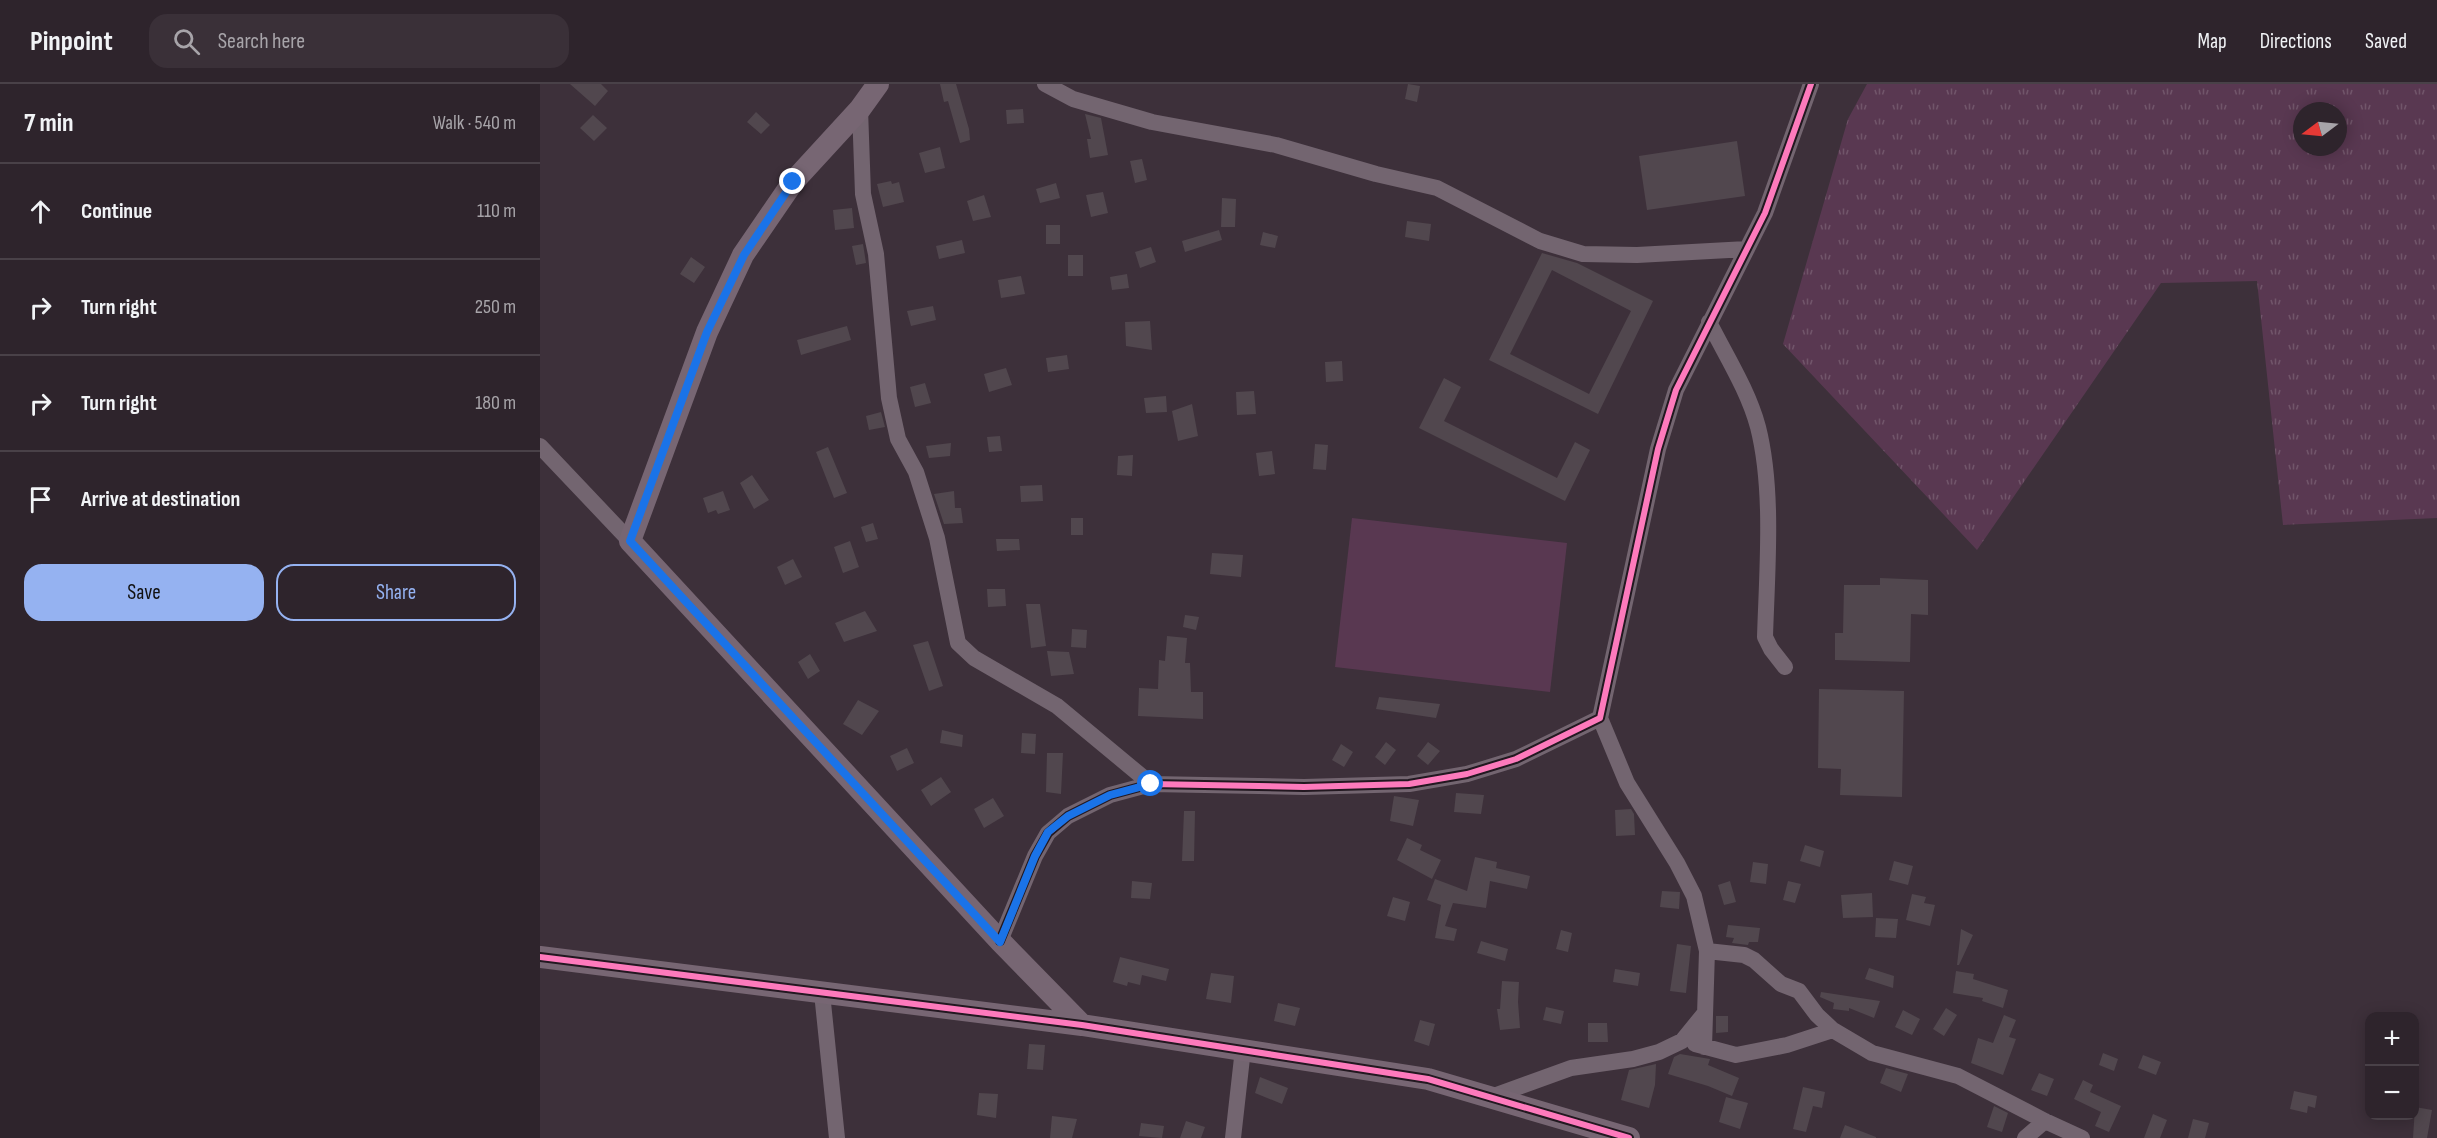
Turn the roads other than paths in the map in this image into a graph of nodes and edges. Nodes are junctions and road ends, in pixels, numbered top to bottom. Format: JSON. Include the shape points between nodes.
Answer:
{"nodes":[{"id":1,"x":878,"y":84,"type":"edge"},
{"id":2,"x":1045,"y":84,"type":"edge"},
{"id":3,"x":1811,"y":84,"type":"edge"},
{"id":4,"x":860,"y":109,"type":"junction"},
{"id":5,"x":1747,"y":249,"type":"junction"},
{"id":6,"x":1709,"y":322,"type":"junction"},
{"id":7,"x":540,"y":446,"type":"edge"},
{"id":8,"x":630,"y":541,"type":"junction"},
{"id":9,"x":1785,"y":667,"type":"dead end"},
{"id":10,"x":1600,"y":718,"type":"junction"},
{"id":11,"x":1151,"y":784,"type":"junction"},
{"id":12,"x":1000,"y":942,"type":"junction"},
{"id":13,"x":1707,"y":951,"type":"junction"},
{"id":14,"x":540,"y":957,"type":"edge"},
{"id":15,"x":822,"y":993,"type":"junction"},
{"id":16,"x":1704,"y":1014,"type":"junction"},
{"id":17,"x":1082,"y":1025,"type":"junction"},
{"id":18,"x":1833,"y":1030,"type":"junction"},
{"id":19,"x":1682,"y":1041,"type":"junction"},
{"id":20,"x":1704,"y":1047,"type":"junction"},
{"id":21,"x":1243,"y":1049,"type":"junction"},
{"id":22,"x":1491,"y":1097,"type":"junction"},
{"id":23,"x":2045,"y":1121,"type":"junction"},
{"id":24,"x":837,"y":1138,"type":"edge"},
{"id":25,"x":1233,"y":1138,"type":"edge"},
{"id":26,"x":1629,"y":1138,"type":"edge"},
{"id":27,"x":2025,"y":1138,"type":"edge"},
{"id":28,"x":2082,"y":1138,"type":"edge"}],
"edges":[{"from":1,"to":4,"type":"street"},
{"from":2,"to":5,"type":"street","via":[[1073,99],[1152,122],[1276,145],[1437,188],[1540,241],[1583,254]]},
{"from":3,"to":5,"type":"street","via":[[1765,213]]},
{"from":4,"to":8,"type":"street","via":[[793,182],[744,255],[707,332]]},
{"from":4,"to":11,"type":"street","via":[[863,194],[876,254],[889,398],[898,439],[916,472],[937,538],[958,643],[974,658],[1056,706]]},
{"from":5,"to":6,"type":"street"},
{"from":6,"to":9,"type":"street","via":[[1757,424],[1767,472],[1766,637]]},
{"from":6,"to":10,"type":"street","via":[[1676,390],[1658,449]]},
{"from":7,"to":8,"type":"street"},
{"from":8,"to":12,"type":"street"},
{"from":10,"to":11,"type":"street","via":[[1516,759],[1467,774],[1408,784]]},
{"from":10,"to":13,"type":"street","via":[[1627,783],[1694,896]]},
{"from":11,"to":12,"type":"street","via":[[1110,795],[1068,816],[1048,832]]},
{"from":12,"to":17,"type":"street"},
{"from":13,"to":16,"type":"street"},
{"from":13,"to":18,"type":"street","via":[[1744,955],[1754,960],[1781,984],[1799,991]]},
{"from":14,"to":15,"type":"street"},
{"from":15,"to":17,"type":"street"},
{"from":15,"to":24,"type":"street"},
{"from":16,"to":19,"type":"street"},
{"from":16,"to":20,"type":"street"},
{"from":17,"to":21,"type":"street"},
{"from":18,"to":20,"type":"street","via":[[1737,1055]]},
{"from":18,"to":23,"type":"street","via":[[1872,1053],[1958,1076]]},
{"from":19,"to":20,"type":"street"},
{"from":19,"to":22,"type":"street","via":[[1633,1059],[1571,1068]]},
{"from":21,"to":22,"type":"street","via":[[1428,1079]]},
{"from":21,"to":25,"type":"street"},
{"from":22,"to":26,"type":"street"},
{"from":23,"to":27,"type":"street"},
{"from":23,"to":28,"type":"street"}]}
